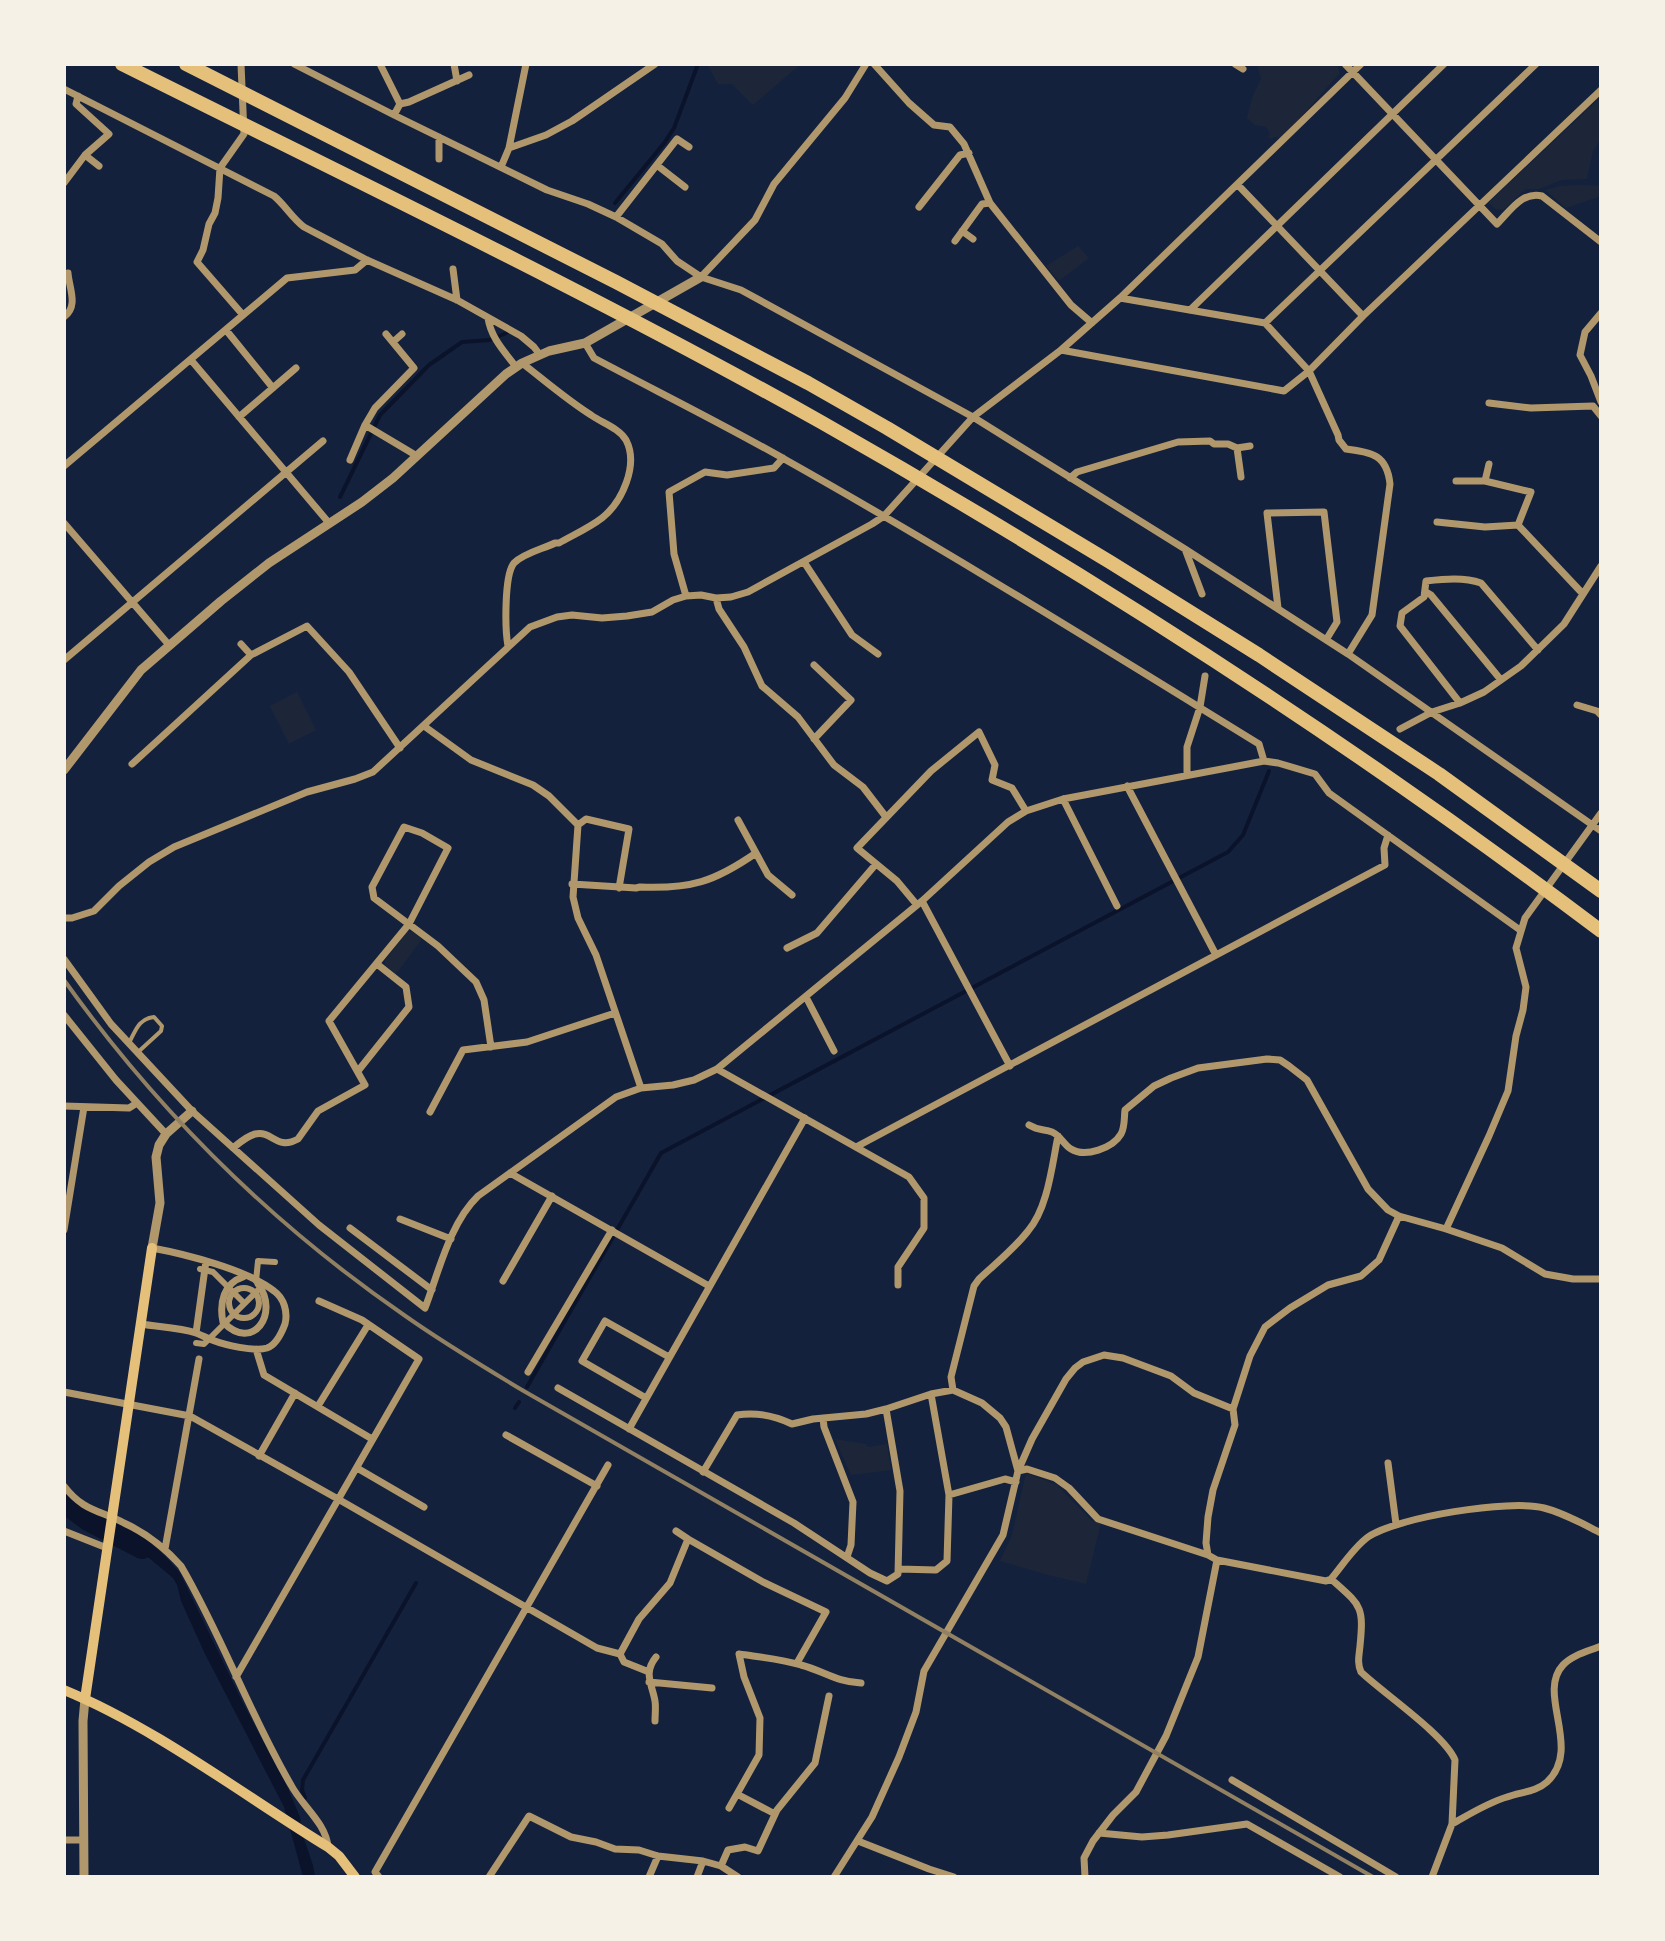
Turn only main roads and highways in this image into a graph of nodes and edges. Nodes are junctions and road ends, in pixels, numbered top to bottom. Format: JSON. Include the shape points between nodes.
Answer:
{"nodes":[{"id":1,"x":122,"y":64,"type":"edge"},
{"id":2,"x":186,"y":64,"type":"edge"},
{"id":3,"x":1601,"y":891,"type":"edge"},
{"id":4,"x":1601,"y":931,"type":"edge"},
{"id":5,"x":152,"y":1248,"type":"road end"},
{"id":6,"x":64,"y":1690,"type":"edge"},
{"id":7,"x":85,"y":1699,"type":"junction"},
{"id":8,"x":355,"y":1877,"type":"edge"}],
"edges":[{"from":1,"to":4,"type":"highway","via":[[590,298],[964,505],[1172,633],[1421,799]]},
{"from":2,"to":3,"type":"highway","via":[[616,282],[887,428],[1259,655],[1439,774]]},
{"from":5,"to":7,"type":"main road"},
{"from":6,"to":7,"type":"main road"},
{"from":7,"to":8,"type":"main road","via":[[137,1726],[326,1846]]}]}
